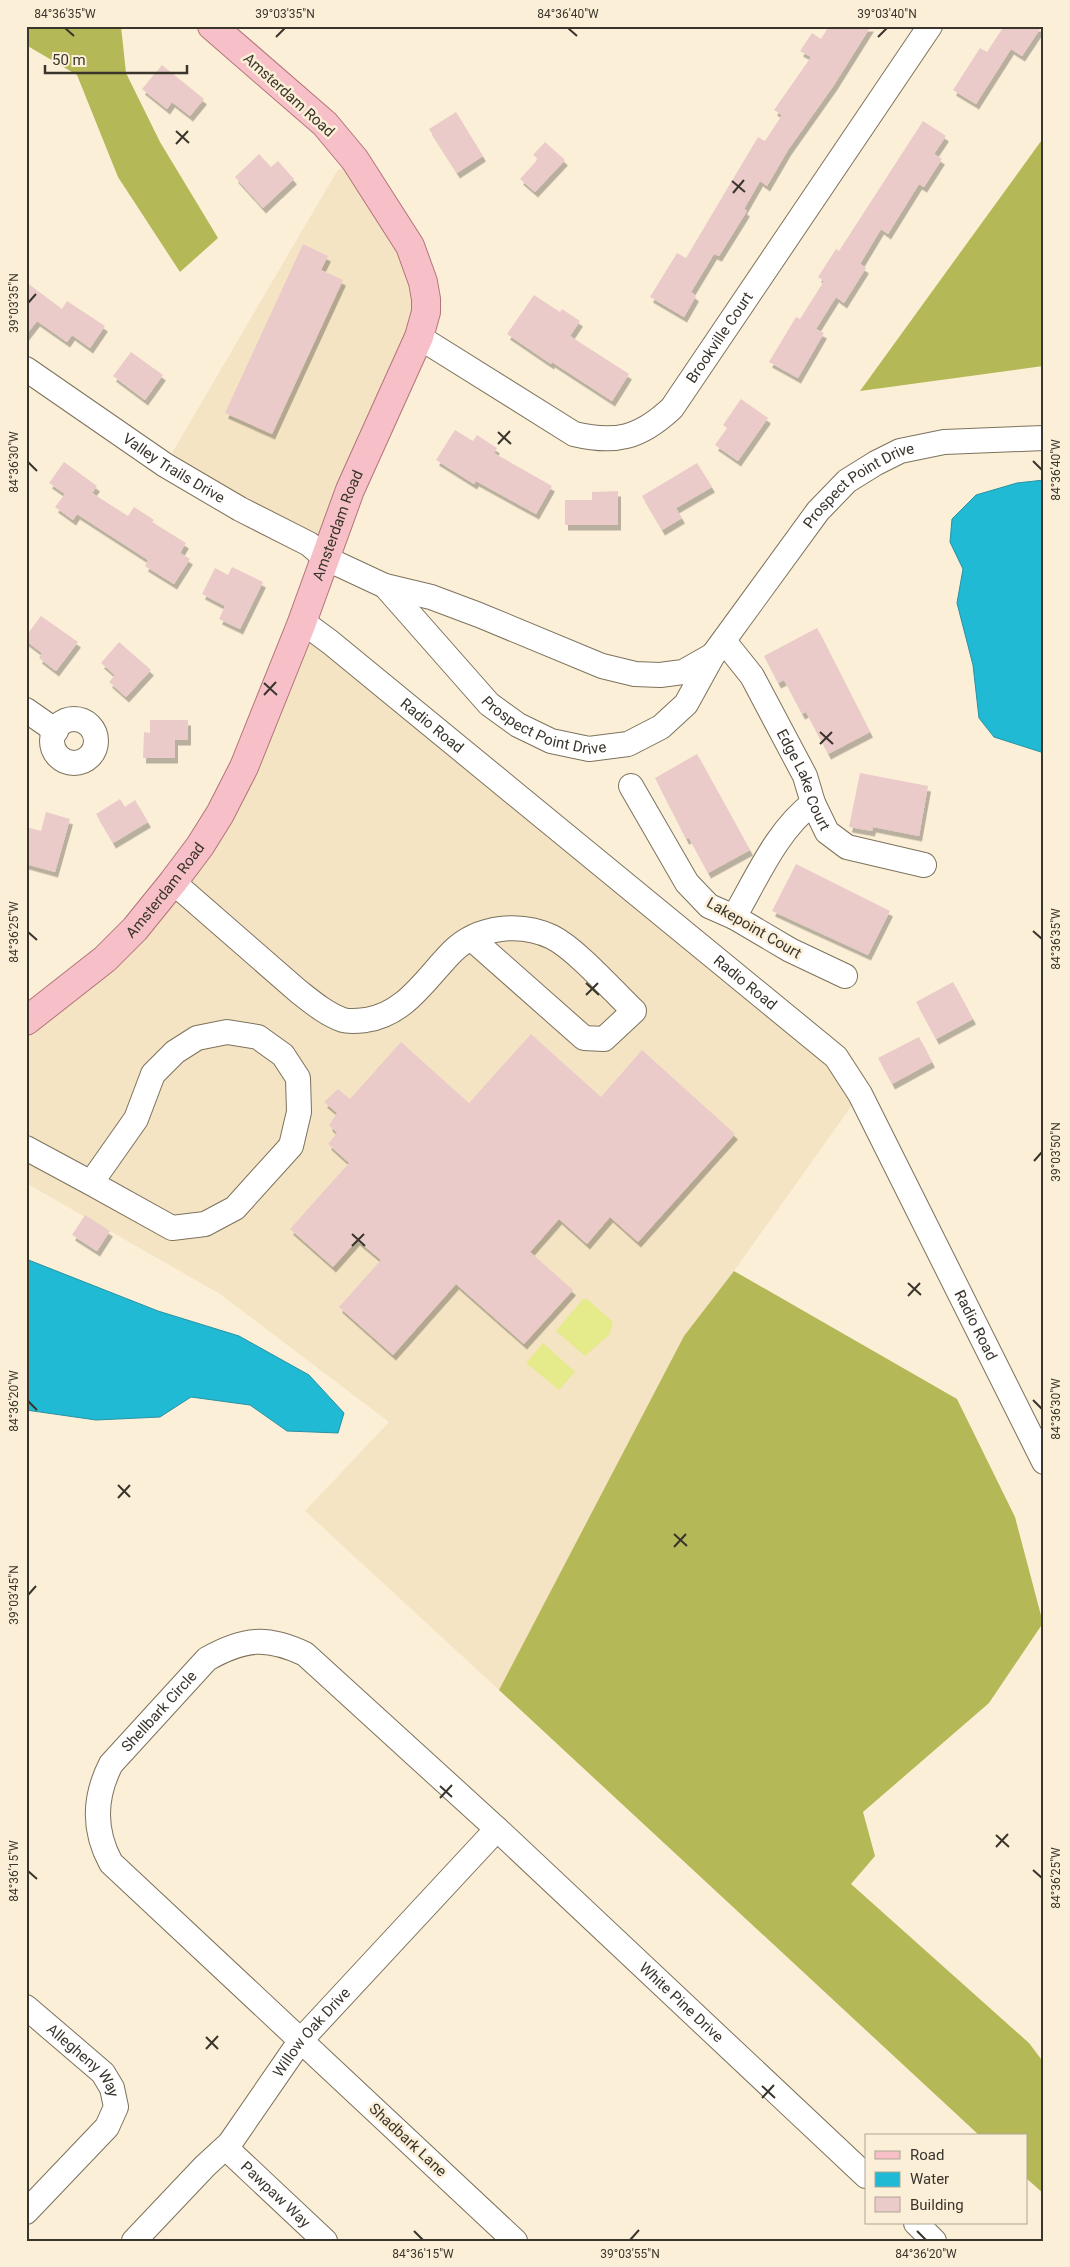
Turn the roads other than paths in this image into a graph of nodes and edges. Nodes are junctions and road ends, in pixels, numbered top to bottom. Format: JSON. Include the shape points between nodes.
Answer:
{"nodes":[{"id":1,"x":212,"y":26,"type":"edge"},
{"id":2,"x":930,"y":26,"type":"edge"},
{"id":3,"x":419,"y":337,"type":"junction"},
{"id":4,"x":26,"y":369,"type":"edge"},
{"id":5,"x":1044,"y":438,"type":"edge"},
{"id":6,"x":325,"y":558,"type":"junction"},
{"id":7,"x":385,"y":586,"type":"junction"},
{"id":8,"x":300,"y":626,"type":"junction"},
{"id":9,"x":718,"y":648,"type":"junction"},
{"id":10,"x":26,"y":710,"type":"edge"},
{"id":11,"x":56,"y":731,"type":"dead end"},
{"id":12,"x":632,"y":786,"type":"dead end"},
{"id":13,"x":813,"y":802,"type":"junction"},
{"id":14,"x":924,"y":865,"type":"dead end"},
{"id":15,"x":173,"y":882,"type":"junction"},
{"id":16,"x":734,"y":917,"type":"junction"},
{"id":17,"x":472,"y":938,"type":"junction"},
{"id":18,"x":845,"y":976,"type":"dead end"},
{"id":19,"x":26,"y":1021,"type":"edge"},
{"id":20,"x":26,"y":1148,"type":"edge"},
{"id":21,"x":91,"y":1184,"type":"junction"},
{"id":22,"x":1044,"y":1462,"type":"edge"},
{"id":23,"x":497,"y":1829,"type":"junction"},
{"id":24,"x":26,"y":2007,"type":"edge"},
{"id":25,"x":301,"y":2040,"type":"junction"},
{"id":26,"x":226,"y":2148,"type":"junction"},
{"id":27,"x":865,"y":2175,"type":"edge"},
{"id":28,"x":26,"y":2212,"type":"edge"},
{"id":29,"x":917,"y":2224,"type":"edge"},
{"id":30,"x":134,"y":2241,"type":"edge"},
{"id":31,"x":325,"y":2241,"type":"edge"},
{"id":32,"x":515,"y":2241,"type":"edge"},
{"id":33,"x":934,"y":2241,"type":"edge"}],
"edges":[{"from":1,"to":3,"type":"main road","name":"Amsterdam Road","via":[[325,124],[355,160],[410,246],[426,299]]},
{"from":2,"to":3,"type":"street","name":"Brookville Court","via":[[678,400],[660,420],[630,436],[615,439],[596,440],[574,434]]},
{"from":3,"to":6,"type":"main road","name":"Amsterdam Road","via":[[350,490]]},
{"from":4,"to":6,"type":"street","name":"Valley Trails Drive","via":[[165,464],[240,509],[309,544]]},
{"from":5,"to":9,"type":"street","name":"Prospect Point Drive","via":[[944,442],[900,451],[847,481],[818,511]]},
{"from":6,"to":7,"type":"street","name":"Prospect Point Drive"},
{"from":6,"to":8,"type":"main road","name":"Amsterdam Road"},
{"from":7,"to":9,"type":"street","name":"Prospect Point Drive","via":[[431,598],[602,666],[635,674],[660,676],[683,672]]},
{"from":7,"to":9,"type":"street","name":"Prospect Point Drive","via":[[490,704],[518,725],[551,741],[589,749],[628,744],[661,727],[686,704]]},
{"from":8,"to":15,"type":"main road","name":"Amsterdam Road","via":[[244,767],[200,846]]},
{"from":8,"to":22,"type":"street","name":"Radio Road","via":[[311,628],[330,642],[836,1057],[860,1094]]},
{"from":9,"to":13,"type":"street","name":"Edge Lake Court","via":[[752,676],[805,776]]},
{"from":10,"to":11,"type":"street"},
{"from":12,"to":16,"type":"street","name":"Lakepoint Court","via":[[688,883],[709,906]]},
{"from":13,"to":14,"type":"street","name":"Edge Lake Court","via":[[827,832],[847,847]]},
{"from":13,"to":16,"type":"street","via":[[786,827]]},
{"from":15,"to":17,"type":"street","via":[[298,991],[320,1008],[344,1020],[374,1019],[390,1012],[411,998],[455,950]]},
{"from":15,"to":19,"type":"main road","name":"Amsterdam Road","via":[[135,929],[105,959]]},
{"from":16,"to":18,"type":"street","name":"Lakepoint Court","via":[[790,950]]},
{"from":17,"to":17,"type":"street","via":[[508,927],[539,931],[555,938],[634,1011],[604,1039],[584,1038]]},
{"from":20,"to":21,"type":"street"},
{"from":21,"to":21,"type":"street","via":[[172,1228],[205,1224],[235,1208],[291,1146],[299,1112],[298,1078],[283,1056],[258,1037],[227,1032],[197,1038],[175,1052],[154,1074],[136,1119]]},
{"from":23,"to":25,"type":"street","name":"Willow Oak Drive"},
{"from":23,"to":25,"type":"street","name":"Shellbark Circle","via":[[305,1654],[274,1641],[256,1640],[207,1658],[110,1764],[98,1804],[99,1831],[112,1863]]},
{"from":23,"to":27,"type":"street","name":"White Pine Drive"},
{"from":24,"to":28,"type":"street","name":"Allegheny Way","via":[[102,2073],[112,2088],[116,2108],[107,2127]]},
{"from":25,"to":26,"type":"street","name":"Willow Oak Drive"},
{"from":25,"to":32,"type":"street","name":"Shadbark Lane"},
{"from":26,"to":30,"type":"street","name":"Willow Oak Drive"},
{"from":26,"to":31,"type":"street","name":"Pawpaw Way"},
{"from":29,"to":33,"type":"street"}]}
